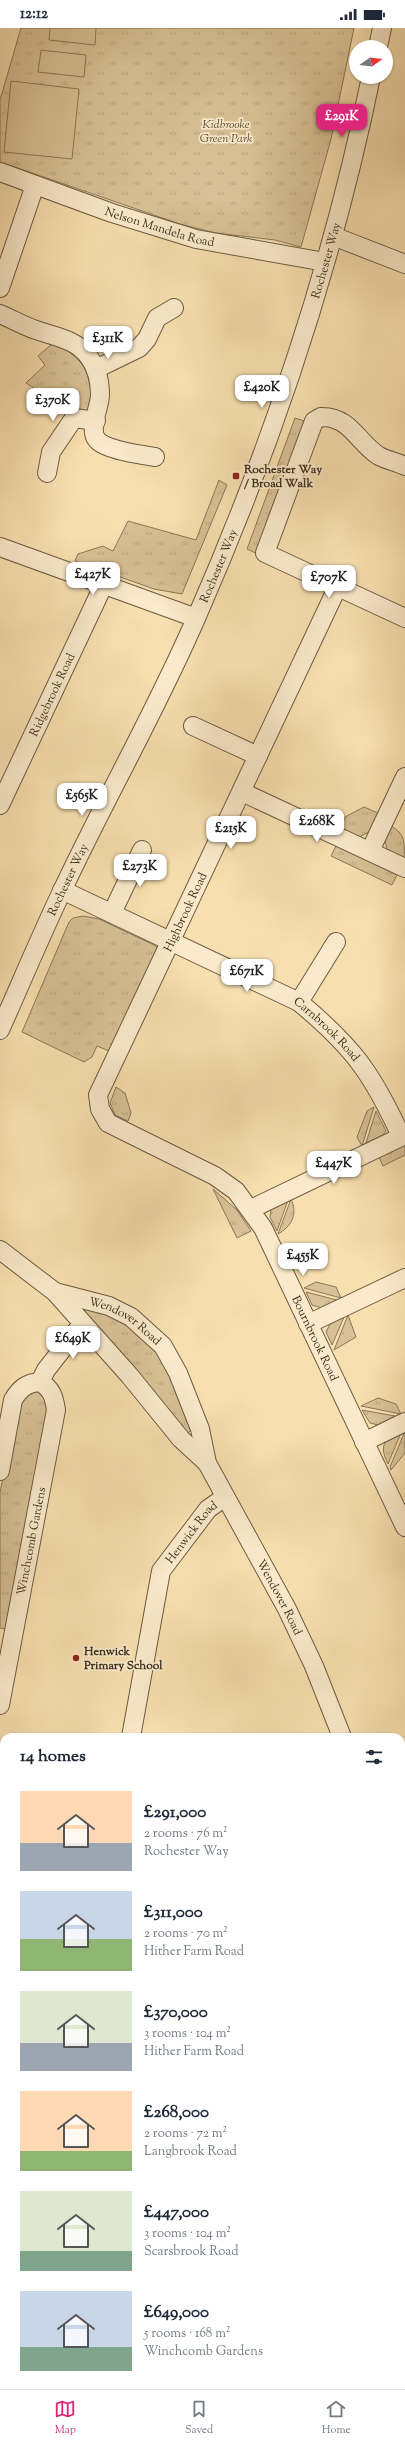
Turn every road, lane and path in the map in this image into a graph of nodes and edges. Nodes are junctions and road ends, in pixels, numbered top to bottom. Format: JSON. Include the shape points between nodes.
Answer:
{"nodes":[{"id":1,"x":382,"y":28,"type":"edge"},
{"id":2,"x":379,"y":40,"type":"edge"},
{"id":3,"x":370,"y":84,"type":"edge"},
{"id":4,"x":0,"y":172,"type":"edge"},
{"id":5,"x":35,"y":186,"type":"junction"},
{"id":6,"x":333,"y":236,"type":"junction"},
{"id":7,"x":325,"y":262,"type":"junction"},
{"id":8,"x":405,"y":264,"type":"edge"},
{"id":9,"x":0,"y":288,"type":"edge"},
{"id":10,"x":174,"y":308,"type":"dead end"},
{"id":11,"x":0,"y":314,"type":"edge"},
{"id":12,"x":96,"y":369,"type":"junction"},
{"id":13,"x":96,"y":421,"type":"junction"},
{"id":14,"x":155,"y":457,"type":"dead end"},
{"id":15,"x":405,"y":466,"type":"edge"},
{"id":16,"x":47,"y":473,"type":"dead end"},
{"id":17,"x":0,"y":547,"type":"edge"},
{"id":18,"x":104,"y":584,"type":"junction"},
{"id":19,"x":338,"y":586,"type":"junction"},
{"id":20,"x":196,"y":618,"type":"junction"},
{"id":21,"x":405,"y":618,"type":"edge"},
{"id":22,"x":193,"y":726,"type":"dead end"},
{"id":23,"x":258,"y":756,"type":"junction"},
{"id":24,"x":405,"y":777,"type":"edge"},
{"id":25,"x":242,"y":792,"type":"junction"},
{"id":26,"x":0,"y":805,"type":"edge"},
{"id":27,"x":142,"y":850,"type":"dead end"},
{"id":28,"x":370,"y":851,"type":"junction"},
{"id":29,"x":405,"y":868,"type":"edge"},
{"id":30,"x":62,"y":890,"type":"junction"},
{"id":31,"x":112,"y":913,"type":"junction"},
{"id":32,"x":172,"y":940,"type":"junction"},
{"id":33,"x":336,"y":942,"type":"dead end"},
{"id":34,"x":299,"y":1002,"type":"junction"},
{"id":35,"x":0,"y":1030,"type":"edge"},
{"id":36,"x":100,"y":1109,"type":"joint"},
{"id":37,"x":403,"y":1136,"type":"edge"},
{"id":38,"x":251,"y":1209,"type":"junction"},
{"id":39,"x":0,"y":1250,"type":"edge"},
{"id":40,"x":405,"y":1278,"type":"edge"},
{"id":41,"x":55,"y":1292,"type":"junction"},
{"id":42,"x":82,"y":1324,"type":"junction"},
{"id":43,"x":308,"y":1324,"type":"junction"},
{"id":44,"x":40,"y":1382,"type":"junction"},
{"id":45,"x":405,"y":1422,"type":"edge"},
{"id":46,"x":364,"y":1442,"type":"junction"},
{"id":47,"x":207,"y":1463,"type":"junction"},
{"id":48,"x":0,"y":1471,"type":"edge"},
{"id":49,"x":225,"y":1497,"type":"junction"},
{"id":50,"x":405,"y":1527,"type":"edge"},
{"id":51,"x":0,"y":1705,"type":"edge"},
{"id":52,"x":132,"y":1733,"type":"edge"},
{"id":53,"x":340,"y":1733,"type":"edge"}],
"edges":[{"from":1,"to":2,"type":"street"},
{"from":3,"to":6,"type":"street","name":"Rochester Way"},
{"from":4,"to":5,"type":"street","name":"Nelson Mandela Road"},
{"from":5,"to":7,"type":"street","name":"Nelson Mandela Road","via":[[196,239]]},
{"from":5,"to":9,"type":"street"},
{"from":6,"to":7,"type":"street","name":"Rochester Way"},
{"from":6,"to":8,"type":"street"},
{"from":7,"to":20,"type":"street","name":"Rochester Way","via":[[288,382],[251,485]]},
{"from":10,"to":12,"type":"street","via":[[158,318],[147,339],[138,348]]},
{"from":11,"to":12,"type":"street","via":[[36,330],[61,336],[89,356]]},
{"from":12,"to":13,"type":"street","via":[[100,396]]},
{"from":13,"to":14,"type":"street","via":[[95,435],[104,444],[131,453]]},
{"from":13,"to":16,"type":"street","via":[[74,418],[51,452]]},
{"from":15,"to":19,"type":"street","via":[[378,455],[346,424],[337,419],[321,417],[314,421],[265,553]]},
{"from":17,"to":18,"type":"street"},
{"from":18,"to":20,"type":"street"},
{"from":18,"to":26,"type":"street","name":"Ridgebrook Road"},
{"from":19,"to":21,"type":"street"},
{"from":19,"to":23,"type":"street","name":"Highbrook Road"},
{"from":20,"to":30,"type":"street","name":"Rochester Way"},
{"from":22,"to":23,"type":"street"},
{"from":23,"to":25,"type":"street","name":"Highbrook Road"},
{"from":24,"to":28,"type":"street"},
{"from":25,"to":28,"type":"street"},
{"from":25,"to":32,"type":"street","name":"Highbrook Road"},
{"from":27,"to":31,"type":"street"},
{"from":28,"to":29,"type":"street"},
{"from":30,"to":31,"type":"street","name":"Carnbrook Road"},
{"from":30,"to":35,"type":"street","name":"Rochester Way"},
{"from":31,"to":32,"type":"street","name":"Carnbrook Road"},
{"from":32,"to":34,"type":"street","name":"Carnbrook Road"},
{"from":32,"to":36,"type":"street","name":"Highbrook Road","via":[[98,1095]]},
{"from":33,"to":34,"type":"street"},
{"from":34,"to":37,"type":"street","name":"Carnbrook Road","via":[[332,1029],[356,1055],[373,1079]]},
{"from":36,"to":38,"type":"street","name":"Bournbrook Road","via":[[108,1123],[215,1176],[236,1191]]},
{"from":37,"to":38,"type":"street"},
{"from":38,"to":43,"type":"street","name":"Bournbrook Road","via":[[263,1228]]},
{"from":39,"to":41,"type":"street","name":"Wendover Road"},
{"from":40,"to":43,"type":"street"},
{"from":41,"to":42,"type":"street","name":"Wendover Road"},
{"from":41,"to":47,"type":"street","name":"Wendover Road","via":[[109,1306],[131,1317],[163,1346],[178,1373],[200,1429]]},
{"from":42,"to":44,"type":"street","via":[[46,1370]]},
{"from":42,"to":47,"type":"street","name":"Wendover Road","via":[[130,1375],[181,1439]]},
{"from":43,"to":46,"type":"street","name":"Bournbrook Road"},
{"from":44,"to":48,"type":"street","via":[[26,1385],[19,1390],[13,1400]]},
{"from":44,"to":51,"type":"street","name":"Winchcomb Gardens","via":[[48,1387],[54,1396],[56,1410]]},
{"from":45,"to":46,"type":"street"},
{"from":46,"to":50,"type":"street","name":"Bournbrook Road"},
{"from":47,"to":49,"type":"street","name":"Wendover Road"},
{"from":49,"to":52,"type":"street","name":"Henwick Road","via":[[208,1510],[162,1571]]},
{"from":49,"to":53,"type":"street","name":"Wendover Road","via":[[287,1609],[314,1666]]}]}
